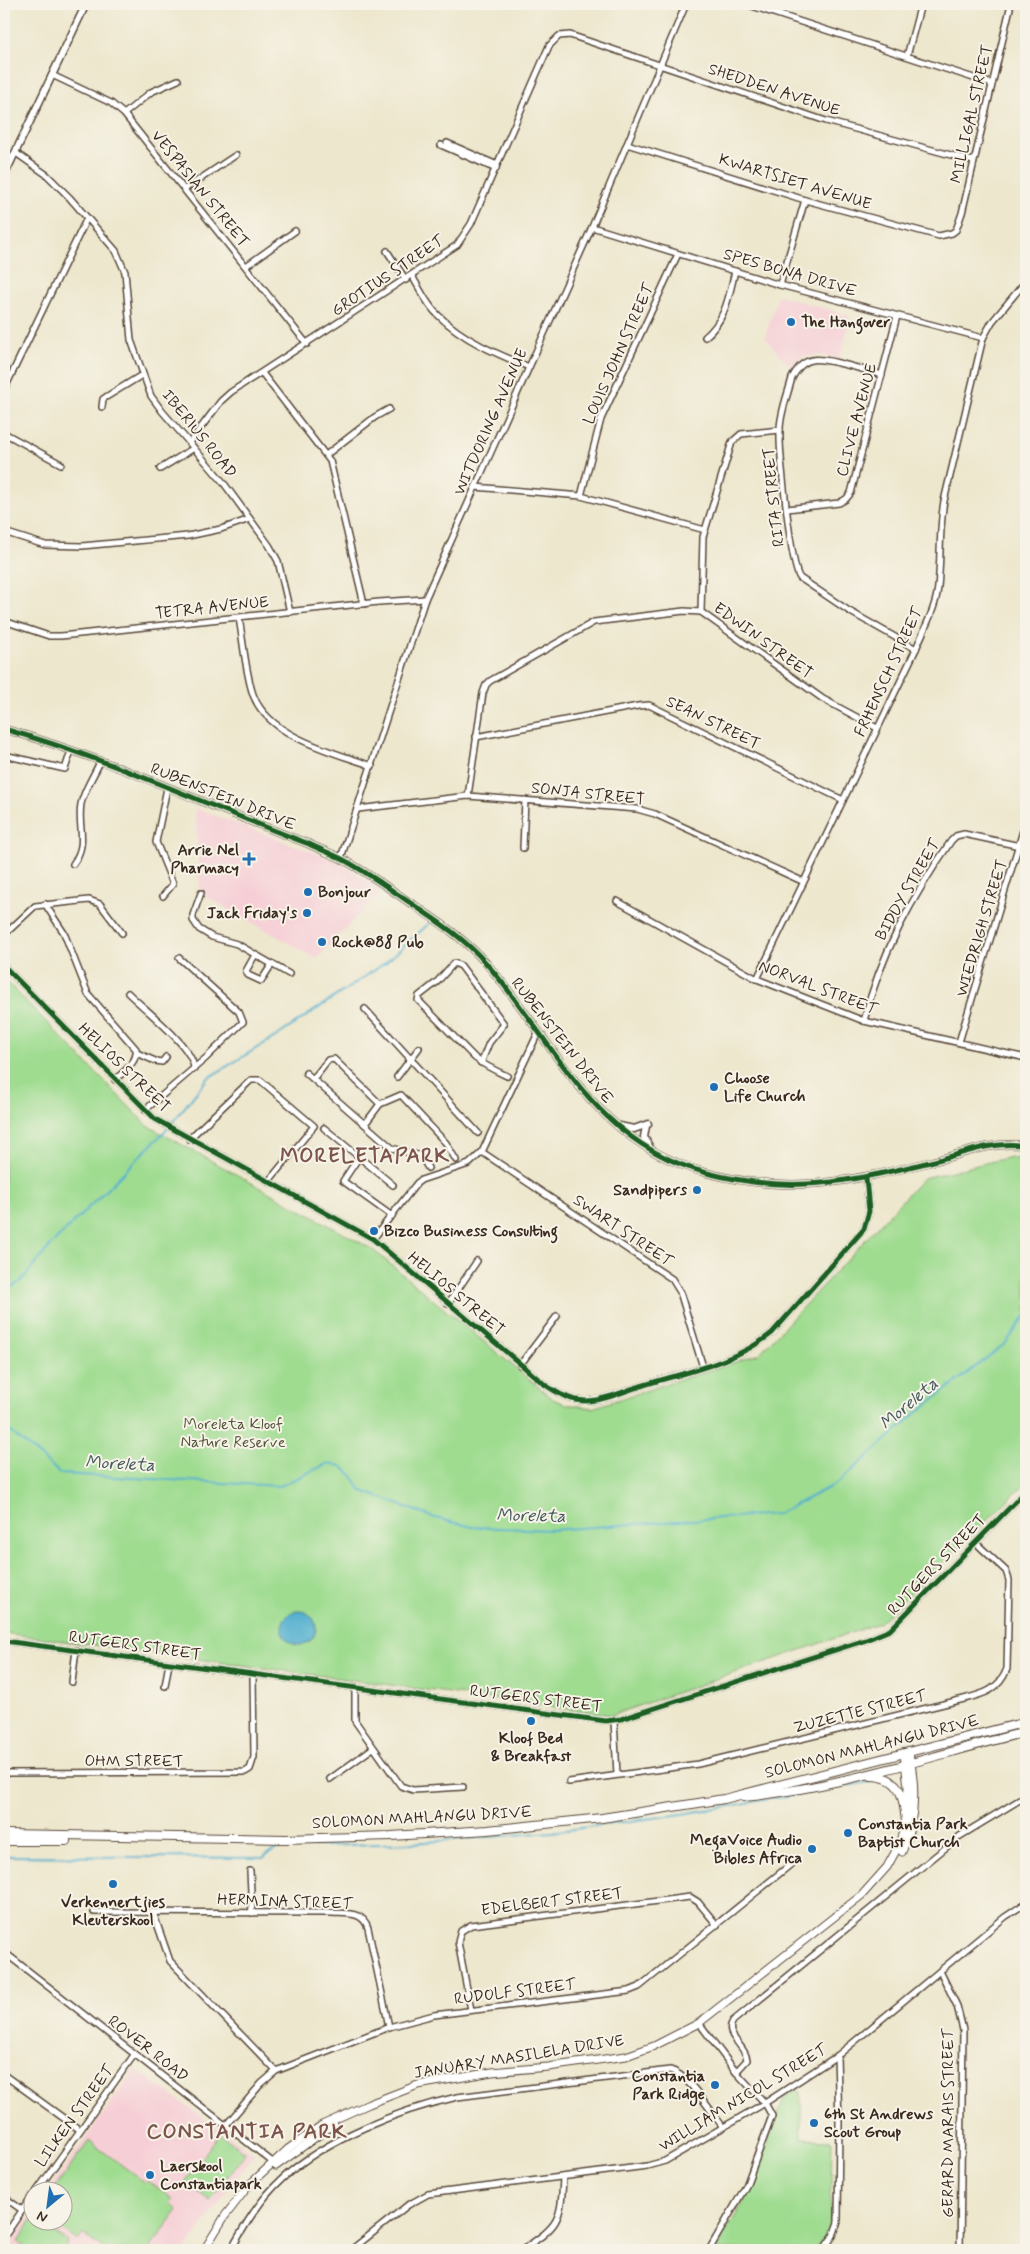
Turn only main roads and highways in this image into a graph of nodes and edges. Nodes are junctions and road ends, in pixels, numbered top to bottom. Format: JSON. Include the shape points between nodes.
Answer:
{"nodes":[{"id":1,"x":1026,"y":1722,"type":"edge"},
{"id":2,"x":1026,"y":1732,"type":"edge"},
{"id":3,"x":906,"y":1754,"type":"junction"},
{"id":4,"x":909,"y":1763,"type":"junction"},
{"id":5,"x":864,"y":1776,"type":"junction"},
{"id":6,"x":724,"y":1798,"type":"junction"},
{"id":7,"x":906,"y":1821,"type":"junction"},
{"id":8,"x":4,"y":1834,"type":"edge"},
{"id":9,"x":120,"y":1837,"type":"junction"},
{"id":10,"x":4,"y":1841,"type":"edge"},
{"id":11,"x":865,"y":1892,"type":"junction"},
{"id":12,"x":274,"y":2164,"type":"junction"},
{"id":13,"x":204,"y":2250,"type":"edge"},
{"id":14,"x":209,"y":2250,"type":"edge"}],
"edges":[{"from":1,"to":3,"type":"main road","name":"SOLOMON MAHLANGU DRIVE"},
{"from":2,"to":4,"type":"main road","name":"SOLOMON MAHLANGU DRIVE"},
{"from":3,"to":4,"type":"main road","name":"JANUARY MASILELA DRIVE"},
{"from":3,"to":6,"type":"main road","name":"SOLOMON MAHLANGU DRIVE"},
{"from":4,"to":5,"type":"main road","name":"SOLOMON MAHLANGU DRIVE"},
{"from":4,"to":7,"type":"main road","name":"JANUARY MASILELA DRIVE"},
{"from":4,"to":11,"type":"main road","name":"JANUARY MASILELA DRIVE","via":[[913,1800],[906,1842],[881,1881]]},
{"from":5,"to":6,"type":"main road","name":"SOLOMON MAHLANGU DRIVE","via":[[762,1795]]},
{"from":5,"to":7,"type":"main road","via":[[883,1777],[896,1784],[903,1798]]},
{"from":6,"to":9,"type":"main road","name":"SOLOMON MAHLANGU DRIVE","via":[[602,1818],[400,1836],[285,1839]]},
{"from":7,"to":11,"type":"main road","name":"JANUARY MASILELA DRIVE","via":[[894,1856]]},
{"from":8,"to":9,"type":"main road","name":"SOLOMON MAHLANGU DRIVE"},
{"from":9,"to":10,"type":"main road","name":"SOLOMON MAHLANGU DRIVE","via":[[109,1840]]},
{"from":11,"to":12,"type":"main road","name":"JANUARY MASILELA DRIVE","via":[[699,2023],[654,2046],[626,2056],[586,2063],[492,2072],[418,2085],[312,2131]]},
{"from":12,"to":13,"type":"main road","name":"JANUARY MASILELA DRIVE","via":[[236,2201]]},
{"from":12,"to":14,"type":"main road","name":"JANUARY MASILELA DRIVE","via":[[239,2204]]}]}
